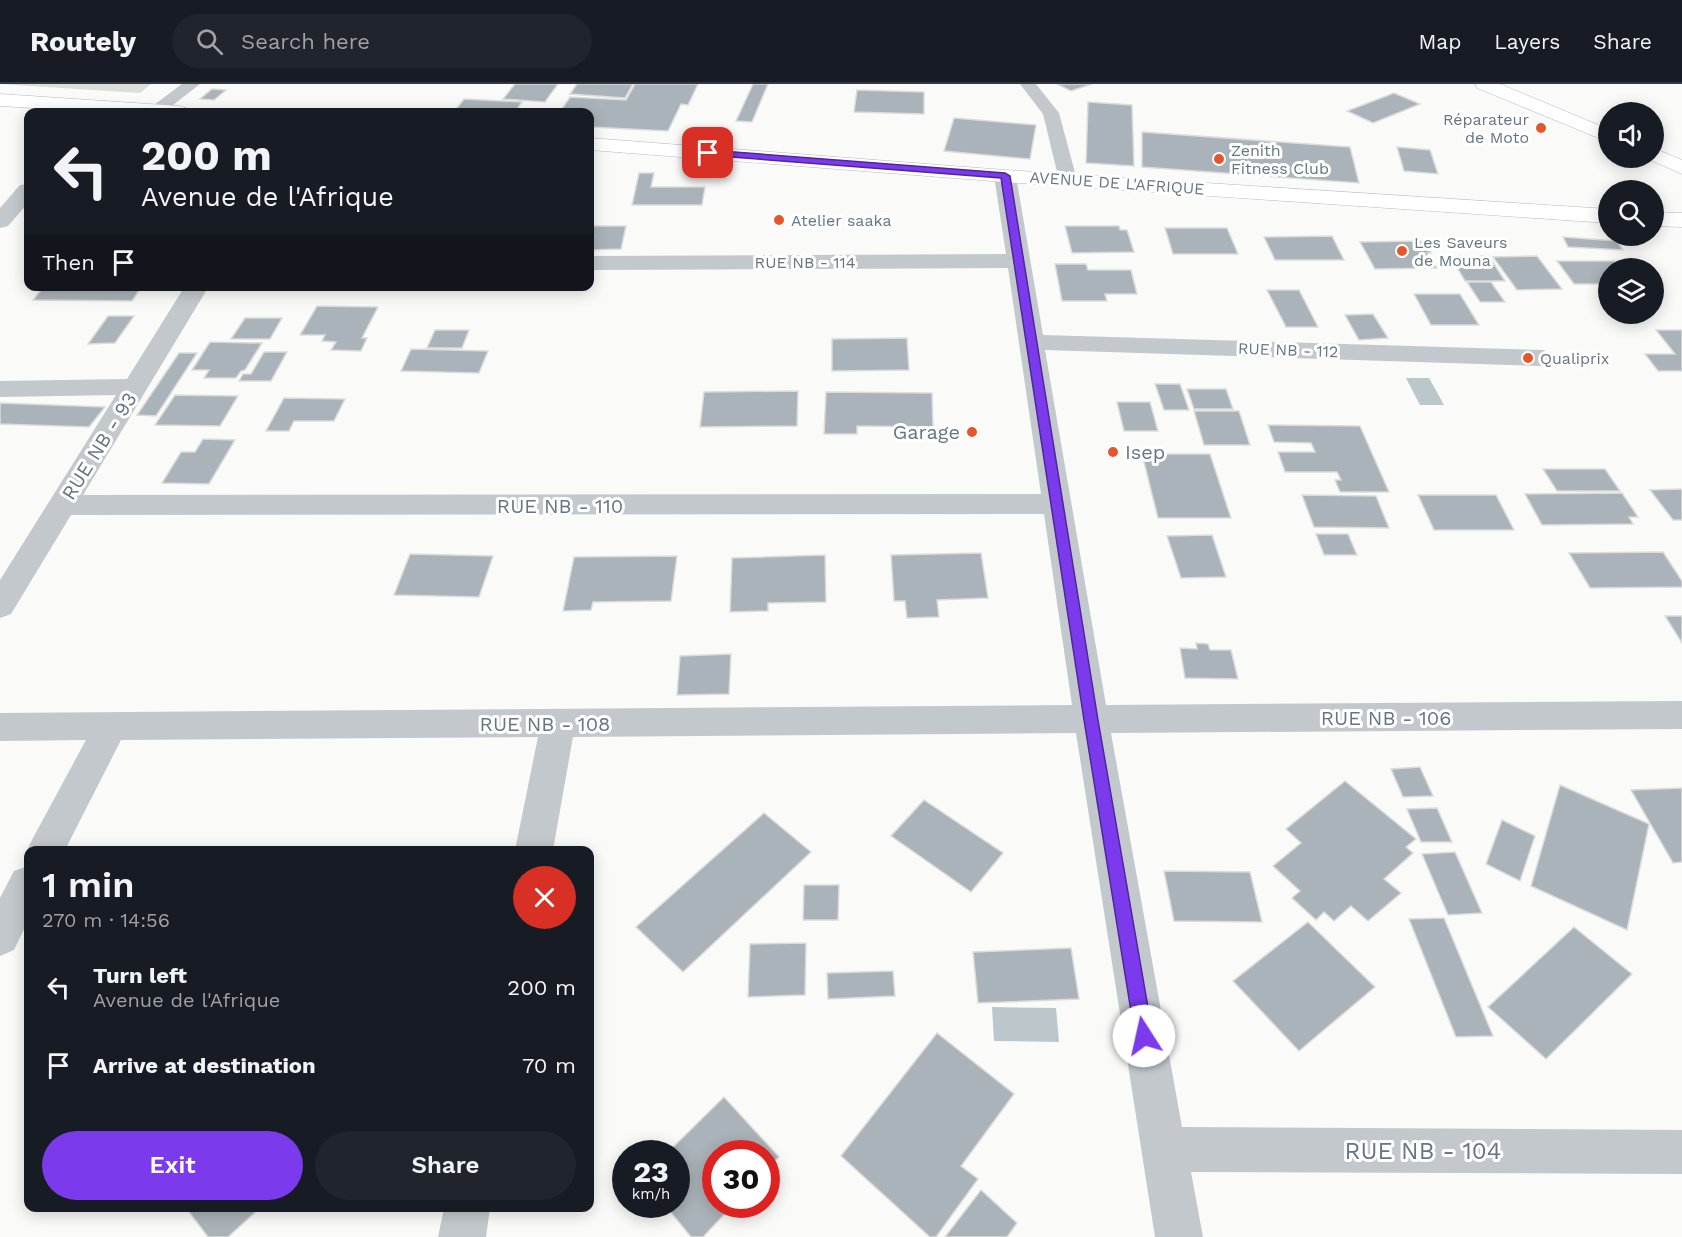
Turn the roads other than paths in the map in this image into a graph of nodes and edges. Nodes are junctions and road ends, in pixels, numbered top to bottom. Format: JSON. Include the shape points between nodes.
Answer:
{"nodes":[{"id":1,"x":192,"y":84,"type":"edge"},
{"id":2,"x":1028,"y":84,"type":"edge"},
{"id":3,"x":1484,"y":84,"type":"edge"},
{"id":4,"x":0,"y":100,"type":"edge"},
{"id":5,"x":113,"y":108,"type":"edge"},
{"id":6,"x":160,"y":108,"type":"edge"},
{"id":7,"x":1598,"y":132,"type":"edge"},
{"id":8,"x":594,"y":144,"type":"edge"},
{"id":9,"x":1664,"y":159,"type":"edge"},
{"id":10,"x":1682,"y":168,"type":"edge"},
{"id":11,"x":1005,"y":176,"type":"junction"},
{"id":12,"x":1068,"y":180,"type":"junction"},
{"id":13,"x":24,"y":194,"type":"edge"},
{"id":14,"x":1598,"y":215,"type":"edge"},
{"id":15,"x":1664,"y":219,"type":"edge"},
{"id":16,"x":1682,"y":220,"type":"edge"},
{"id":17,"x":0,"y":221,"type":"edge"},
{"id":18,"x":1020,"y":261,"type":"junction"},
{"id":19,"x":594,"y":263,"type":"edge"},
{"id":20,"x":194,"y":291,"type":"edge"},
{"id":21,"x":1032,"y":342,"type":"junction"},
{"id":22,"x":1543,"y":358,"type":"dead end"},
{"id":23,"x":135,"y":387,"type":"junction"},
{"id":24,"x":0,"y":389,"type":"edge"},
{"id":25,"x":1057,"y":504,"type":"junction"},
{"id":26,"x":63,"y":505,"type":"junction"},
{"id":27,"x":3,"y":597,"type":"edge"},
{"id":28,"x":1682,"y":715,"type":"edge"},
{"id":29,"x":1091,"y":720,"type":"junction"},
{"id":30,"x":558,"y":724,"type":"junction"},
{"id":31,"x":111,"y":726,"type":"junction"},
{"id":32,"x":0,"y":727,"type":"edge"},
{"id":33,"x":48,"y":846,"type":"edge"},
{"id":34,"x":535,"y":846,"type":"edge"},
{"id":35,"x":24,"y":891,"type":"edge"},
{"id":36,"x":0,"y":937,"type":"edge"},
{"id":37,"x":1163,"y":1149,"type":"junction"},
{"id":38,"x":1682,"y":1152,"type":"edge"},
{"id":39,"x":466,"y":1212,"type":"edge"},
{"id":40,"x":462,"y":1237,"type":"edge"},
{"id":41,"x":1179,"y":1237,"type":"edge"}],
"edges":[{"from":1,"to":6,"type":"lane"},
{"from":2,"to":12,"type":"lane","via":[[1051,113]]},
{"from":3,"to":7,"type":"main road"},
{"from":4,"to":5,"type":"main road"},
{"from":8,"to":11,"type":"main road","name":"AVENUE DE L'AFRIQUE"},
{"from":9,"to":10,"type":"main road"},
{"from":11,"to":12,"type":"main road","name":"AVENUE DE L'AFRIQUE"},
{"from":11,"to":18,"type":"street"},
{"from":12,"to":14,"type":"main road","name":"AVENUE DE L'AFRIQUE"},
{"from":13,"to":17,"type":"street"},
{"from":15,"to":16,"type":"main road"},
{"from":18,"to":19,"type":"street","name":"RUE NB - 114"},
{"from":18,"to":21,"type":"street"},
{"from":20,"to":23,"type":"street","name":"RUE NB - 93"},
{"from":21,"to":22,"type":"street","name":"RUE NB - 112"},
{"from":21,"to":25,"type":"street"},
{"from":23,"to":24,"type":"street"},
{"from":23,"to":26,"type":"street","name":"RUE NB - 93"},
{"from":25,"to":26,"type":"street","name":"RUE NB - 110"},
{"from":25,"to":29,"type":"street"},
{"from":26,"to":27,"type":"street","name":"RUE NB - 93"},
{"from":28,"to":29,"type":"street","name":"RUE NB - 106"},
{"from":29,"to":30,"type":"street","name":"RUE NB - 108"},
{"from":29,"to":37,"type":"street"},
{"from":30,"to":31,"type":"street","name":"RUE NB - 108"},
{"from":30,"to":34,"type":"street"},
{"from":31,"to":32,"type":"street","name":"RUE NB - 108"},
{"from":31,"to":33,"type":"street"},
{"from":35,"to":36,"type":"street"},
{"from":37,"to":38,"type":"street","name":"RUE NB - 104"},
{"from":37,"to":41,"type":"street"},
{"from":39,"to":40,"type":"street"}]}
